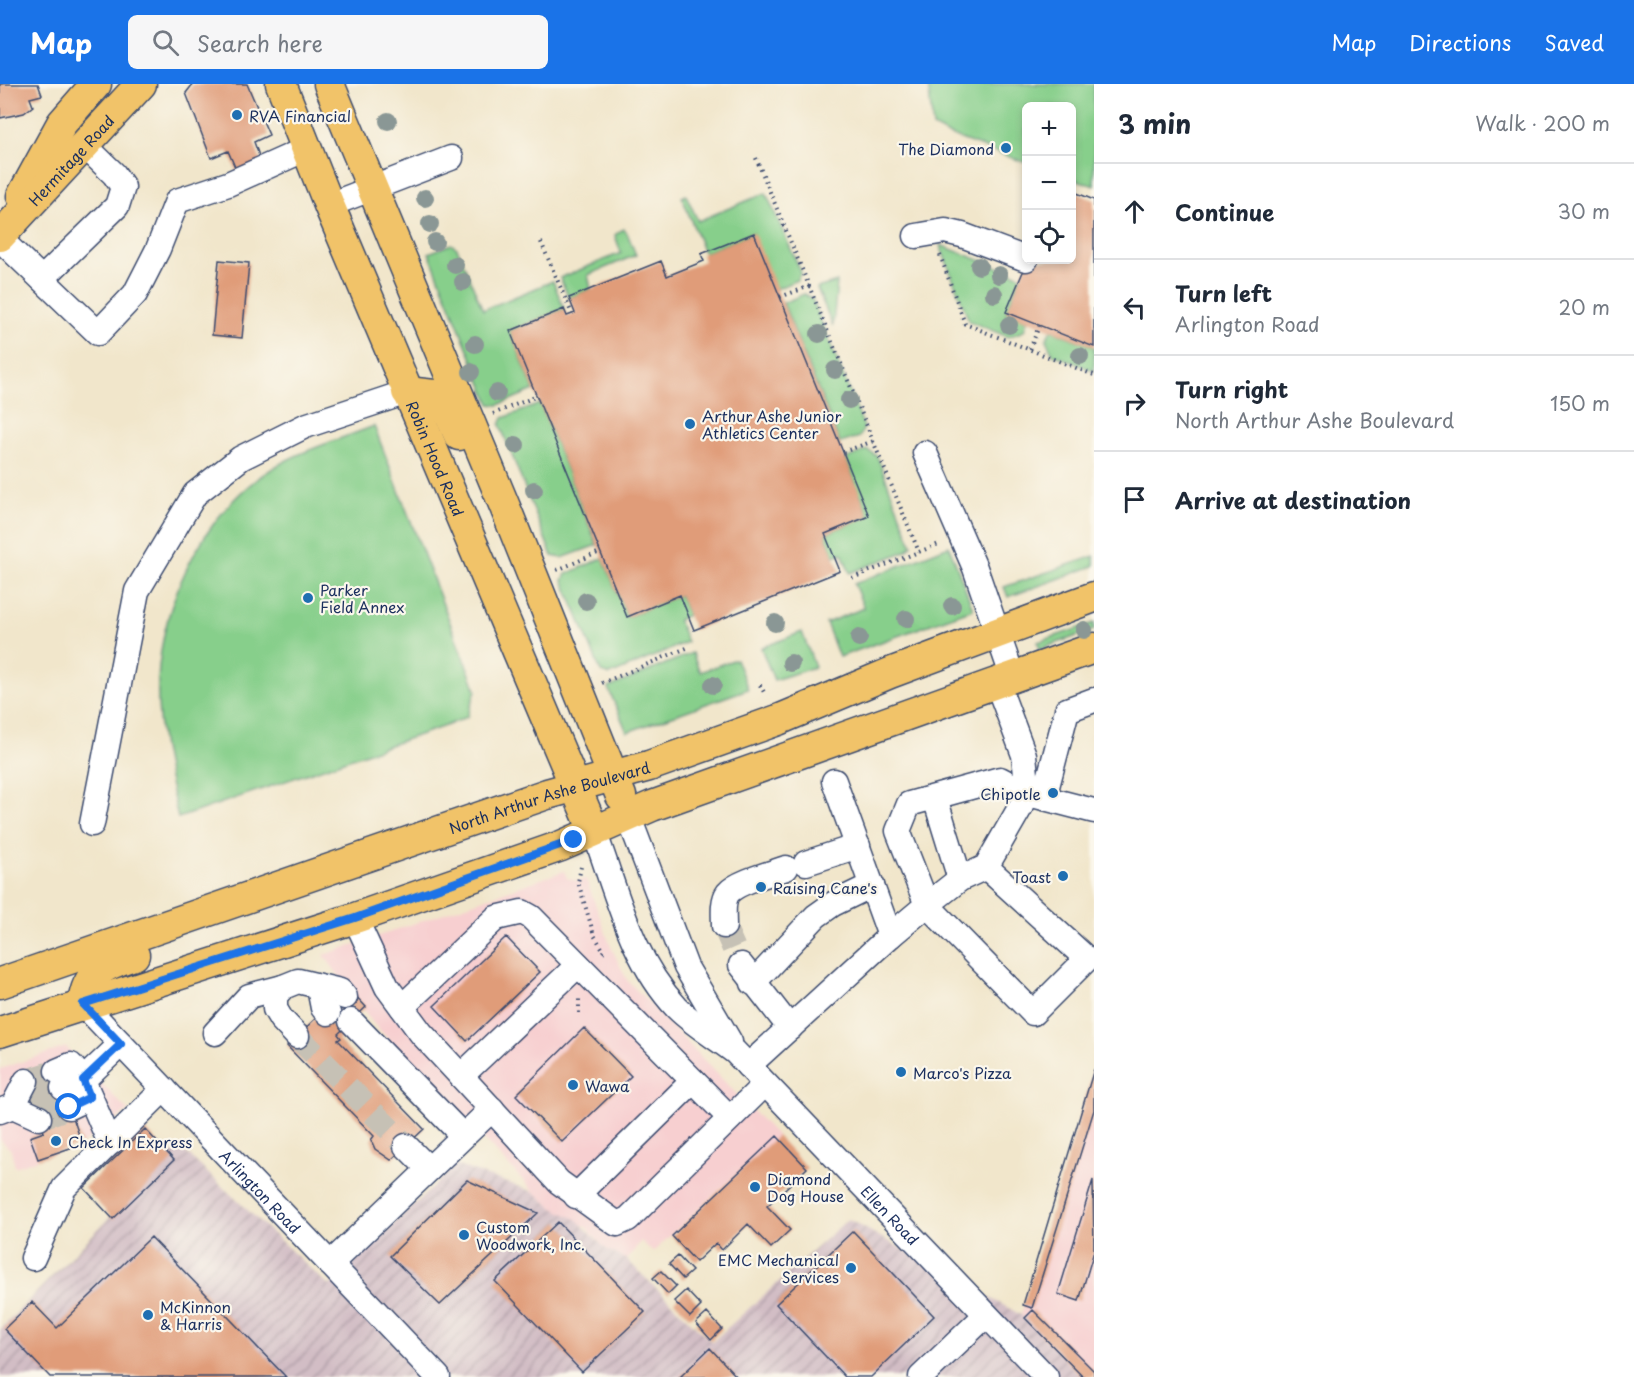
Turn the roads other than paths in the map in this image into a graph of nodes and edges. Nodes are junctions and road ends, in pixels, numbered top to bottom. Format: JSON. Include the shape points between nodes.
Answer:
{"nodes":[{"id":1,"x":96,"y":84,"type":"edge"},
{"id":2,"x":141,"y":84,"type":"edge"},
{"id":3,"x":281,"y":84,"type":"edge"},
{"id":4,"x":329,"y":84,"type":"edge"},
{"id":5,"x":84,"y":145,"type":"junction"},
{"id":6,"x":306,"y":149,"type":"junction"},
{"id":7,"x":452,"y":158,"type":"dead end"},
{"id":8,"x":373,"y":188,"type":"junction"},
{"id":9,"x":328,"y":205,"type":"junction"},
{"id":10,"x":924,"y":235,"type":"road end"},
{"id":11,"x":0,"y":237,"type":"edge"},
{"id":12,"x":1022,"y":257,"type":"edge"},
{"id":13,"x":42,"y":279,"type":"junction"},
{"id":14,"x":407,"y":392,"type":"junction"},
{"id":15,"x":925,"y":453,"type":"dead end"},
{"id":16,"x":505,"y":507,"type":"junction"},
{"id":17,"x":1094,"y":597,"type":"edge"},
{"id":18,"x":998,"y":632,"type":"junction"},
{"id":19,"x":1094,"y":648,"type":"edge"},
{"id":20,"x":1005,"y":680,"type":"junction"},
{"id":21,"x":1094,"y":700,"type":"edge"},
{"id":22,"x":613,"y":777,"type":"junction"},
{"id":23,"x":834,"y":781,"type":"dead end"},
{"id":24,"x":575,"y":787,"type":"junction"},
{"id":25,"x":1036,"y":796,"type":"junction"},
{"id":26,"x":935,"y":798,"type":"junction"},
{"id":27,"x":1094,"y":811,"type":"edge"},
{"id":28,"x":628,"y":815,"type":"junction"},
{"id":29,"x":92,"y":824,"type":"dead end"},
{"id":30,"x":594,"y":831,"type":"junction"},
{"id":31,"x":858,"y":846,"type":"junction"},
{"id":32,"x":986,"y":867,"type":"junction"},
{"id":33,"x":306,"y":878,"type":"junction"},
{"id":34,"x":960,"y":879,"type":"junction"},
{"id":35,"x":872,"y":885,"type":"junction"},
{"id":36,"x":927,"y":905,"type":"junction"},
{"id":37,"x":355,"y":918,"type":"junction"},
{"id":38,"x":724,"y":926,"type":"tunnel mouth"},
{"id":39,"x":890,"y":936,"type":"junction"},
{"id":40,"x":583,"y":970,"type":"junction"},
{"id":41,"x":0,"y":983,"type":"edge"},
{"id":42,"x":283,"y":987,"type":"junction"},
{"id":43,"x":83,"y":1004,"type":"junction"},
{"id":44,"x":402,"y":1007,"type":"junction"},
{"id":45,"x":790,"y":1028,"type":"junction"},
{"id":46,"x":0,"y":1032,"type":"edge"},
{"id":47,"x":214,"y":1034,"type":"dead end"},
{"id":48,"x":297,"y":1036,"type":"tunnel mouth"},
{"id":49,"x":121,"y":1044,"type":"junction"},
{"id":50,"x":742,"y":1059,"type":"junction"},
{"id":51,"x":461,"y":1076,"type":"junction"},
{"id":52,"x":693,"y":1081,"type":"junction"},
{"id":53,"x":765,"y":1084,"type":"junction"},
{"id":54,"x":164,"y":1089,"type":"junction"},
{"id":55,"x":492,"y":1109,"type":"junction"},
{"id":56,"x":730,"y":1118,"type":"junction"},
{"id":57,"x":463,"y":1136,"type":"junction"},
{"id":58,"x":110,"y":1143,"type":"junction"},
{"id":59,"x":406,"y":1146,"type":"tunnel mouth"},
{"id":60,"x":429,"y":1169,"type":"junction"},
{"id":61,"x":576,"y":1196,"type":"junction"},
{"id":62,"x":33,"y":1258,"type":"dead end"},
{"id":63,"x":330,"y":1264,"type":"junction"},
{"id":64,"x":986,"y":1315,"type":"junction"},
{"id":65,"x":438,"y":1377,"type":"edge"},
{"id":66,"x":921,"y":1377,"type":"edge"},
{"id":67,"x":1046,"y":1377,"type":"edge"}],
"edges":[{"from":1,"to":11,"type":"main road","name":"Hermitage Road","via":[[63,123]]},
{"from":2,"to":5,"type":"main road","name":"Hermitage Road"},
{"from":3,"to":6,"type":"main road","name":"Robin Hood Road"},
{"from":4,"to":8,"type":"main road"},
{"from":5,"to":11,"type":"main road","name":"Hermitage Road"},
{"from":5,"to":13,"type":"street","via":[[123,188],[117,206]]},
{"from":6,"to":9,"type":"main road","name":"Robin Hood Road"},
{"from":6,"to":13,"type":"street","via":[[228,184],[177,201],[135,294],[98,333]]},
{"from":7,"to":8,"type":"street"},
{"from":8,"to":9,"type":"street"},
{"from":8,"to":16,"type":"main road"},
{"from":9,"to":14,"type":"main road","name":"Robin Hood Road"},
{"from":10,"to":12,"type":"street","via":[[945,231]]},
{"from":11,"to":13,"type":"street"},
{"from":14,"to":16,"type":"main road","via":[[434,395],[449,412],[478,477]]},
{"from":14,"to":24,"type":"main road","name":"Robin Hood Road"},
{"from":14,"to":29,"type":"street","via":[[305,426],[241,458],[195,494],[137,591]]},
{"from":15,"to":18,"type":"street","via":[[962,535]]},
{"from":16,"to":22,"type":"main road"},
{"from":17,"to":18,"type":"main road","name":"North Arthur Ashe Boulevard"},
{"from":18,"to":20,"type":"street"},
{"from":18,"to":22,"type":"main road","name":"North Arthur Ashe Boulevard","via":[[778,720]]},
{"from":19,"to":20,"type":"main road"},
{"from":20,"to":25,"type":"street"},
{"from":20,"to":28,"type":"main road"},
{"from":21,"to":25,"type":"street","via":[[1067,710]]},
{"from":22,"to":24,"type":"main road","name":"North Arthur Ashe Boulevard"},
{"from":22,"to":28,"type":"main road"},
{"from":23,"to":31,"type":"street"},
{"from":24,"to":30,"type":"main road","name":"Robin Hood Road"},
{"from":24,"to":33,"type":"main road","name":"North Arthur Ashe Boulevard"},
{"from":25,"to":26,"type":"street","via":[[1000,779]]},
{"from":25,"to":27,"type":"street"},
{"from":25,"to":32,"type":"street"},
{"from":26,"to":34,"type":"street"},
{"from":26,"to":36,"type":"street","via":[[909,804],[898,831]]},
{"from":28,"to":30,"type":"main road"},
{"from":28,"to":50,"type":"street","name":"Ellen Road","via":[[686,967]]},
{"from":30,"to":37,"type":"main road"},
{"from":30,"to":50,"type":"street","name":"Ellen Road","via":[[632,938],[652,977],[680,1010]]},
{"from":31,"to":35,"type":"street"},
{"from":31,"to":38,"type":"street","via":[[736,886],[728,893],[723,909]]},
{"from":32,"to":34,"type":"street"},
{"from":32,"to":36,"type":"street","via":[[1087,960],[1033,1013]]},
{"from":33,"to":41,"type":"main road","name":"North Arthur Ashe Boulevard"},
{"from":33,"to":43,"type":"main road","via":[[232,918],[102,967],[85,989]]},
{"from":34,"to":36,"type":"street"},
{"from":35,"to":39,"type":"street"},
{"from":35,"to":45,"type":"street","via":[[816,916],[747,974]]},
{"from":36,"to":39,"type":"street"},
{"from":37,"to":43,"type":"main road"},
{"from":37,"to":44,"type":"street","via":[[370,956]]},
{"from":39,"to":45,"type":"street"},
{"from":40,"to":44,"type":"street","via":[[531,917],[522,912],[508,914],[481,930]]},
{"from":40,"to":51,"type":"street"},
{"from":40,"to":52,"type":"street"},
{"from":42,"to":47,"type":"street","via":[[249,996]]},
{"from":42,"to":48,"type":"street","via":[[275,996],[275,1008]]},
{"from":42,"to":57,"type":"street","via":[[298,981],[318,988],[322,1008],[344,1013]]},
{"from":43,"to":46,"type":"main road"},
{"from":43,"to":49,"type":"street","name":"Arlington Road"},
{"from":44,"to":51,"type":"street"},
{"from":45,"to":50,"type":"street"},
{"from":49,"to":54,"type":"street","name":"Arlington Road"},
{"from":49,"to":58,"type":"street","via":[[72,1089]]},
{"from":50,"to":53,"type":"street","name":"Ellen Road"},
{"from":51,"to":55,"type":"street"},
{"from":52,"to":56,"type":"street"},
{"from":52,"to":61,"type":"street"},
{"from":53,"to":56,"type":"street"},
{"from":53,"to":64,"type":"street","name":"Ellen Road"},
{"from":54,"to":58,"type":"street"},
{"from":54,"to":63,"type":"street","name":"Arlington Road"},
{"from":55,"to":57,"type":"street"},
{"from":55,"to":61,"type":"street"},
{"from":56,"to":61,"type":"street","via":[[628,1219],[617,1224]]},
{"from":57,"to":60,"type":"street"},
{"from":58,"to":62,"type":"street","via":[[64,1188]]},
{"from":59,"to":60,"type":"street"},
{"from":60,"to":63,"type":"street"},
{"from":63,"to":65,"type":"street","name":"Arlington Road"},
{"from":64,"to":66,"type":"street"},
{"from":64,"to":67,"type":"street","name":"Ellen Road"}]}
